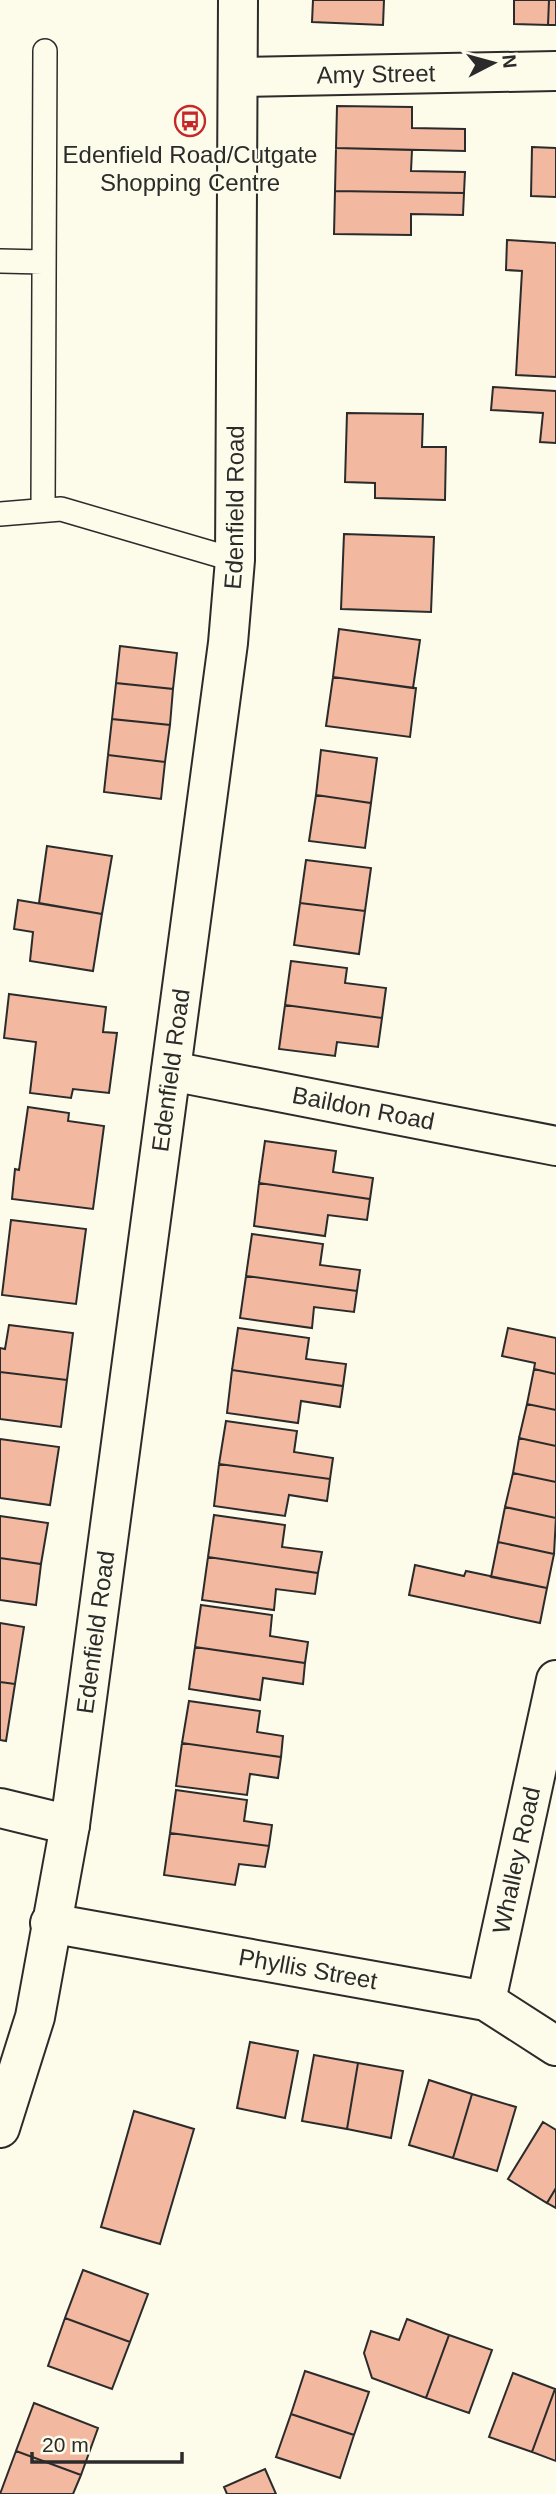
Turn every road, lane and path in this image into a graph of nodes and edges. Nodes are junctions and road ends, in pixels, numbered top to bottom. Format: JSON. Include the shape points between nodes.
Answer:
{"nodes":[{"id":1,"x":238,"y":0,"type":"edge"},
{"id":2,"x":45,"y":51,"type":"dead end"},
{"id":3,"x":556,"y":71,"type":"edge"},
{"id":4,"x":239,"y":77,"type":"junction"},
{"id":5,"x":0,"y":261,"type":"edge"},
{"id":6,"x":43,"y":262,"type":"junction"},
{"id":7,"x":43,"y":510,"type":"junction"},
{"id":8,"x":0,"y":514,"type":"edge"},
{"id":9,"x":235,"y":560,"type":"junction"},
{"id":10,"x":171,"y":1071,"type":"junction"},
{"id":11,"x":556,"y":1146,"type":"edge"},
{"id":12,"x":556,"y":1680,"type":"edge"},
{"id":13,"x":0,"y":1808,"type":"edge"},
{"id":14,"x":70,"y":1825,"type":"junction"},
{"id":15,"x":50,"y":1923,"type":"junction"},
{"id":16,"x":486,"y":2001,"type":"junction"},
{"id":17,"x":556,"y":2046,"type":"edge"},
{"id":18,"x":0,"y":2128,"type":"edge"}],
"edges":[{"from":1,"to":4,"type":"main road","name":"Edenfield Road"},
{"from":2,"to":6,"type":"lane"},
{"from":3,"to":4,"type":"main road","name":"Amy Street"},
{"from":4,"to":9,"type":"main road","name":"Edenfield Road"},
{"from":5,"to":6,"type":"lane"},
{"from":6,"to":7,"type":"lane"},
{"from":7,"to":8,"type":"lane"},
{"from":7,"to":9,"type":"lane","via":[[61,509]]},
{"from":9,"to":10,"type":"main road","name":"Edenfield Road"},
{"from":10,"to":11,"type":"main road","name":"Baildon Road"},
{"from":10,"to":14,"type":"main road","name":"Edenfield Road"},
{"from":12,"to":16,"type":"main road","name":"Whalley Road"},
{"from":13,"to":14,"type":"main road"},
{"from":14,"to":15,"type":"main road","name":"Edenfield Road"},
{"from":15,"to":16,"type":"main road","name":"Phyllis Street"},
{"from":15,"to":18,"type":"main road","name":"Edenfield Road","via":[[35,2017]]},
{"from":16,"to":17,"type":"main road","name":"Phyllis Street"}]}
